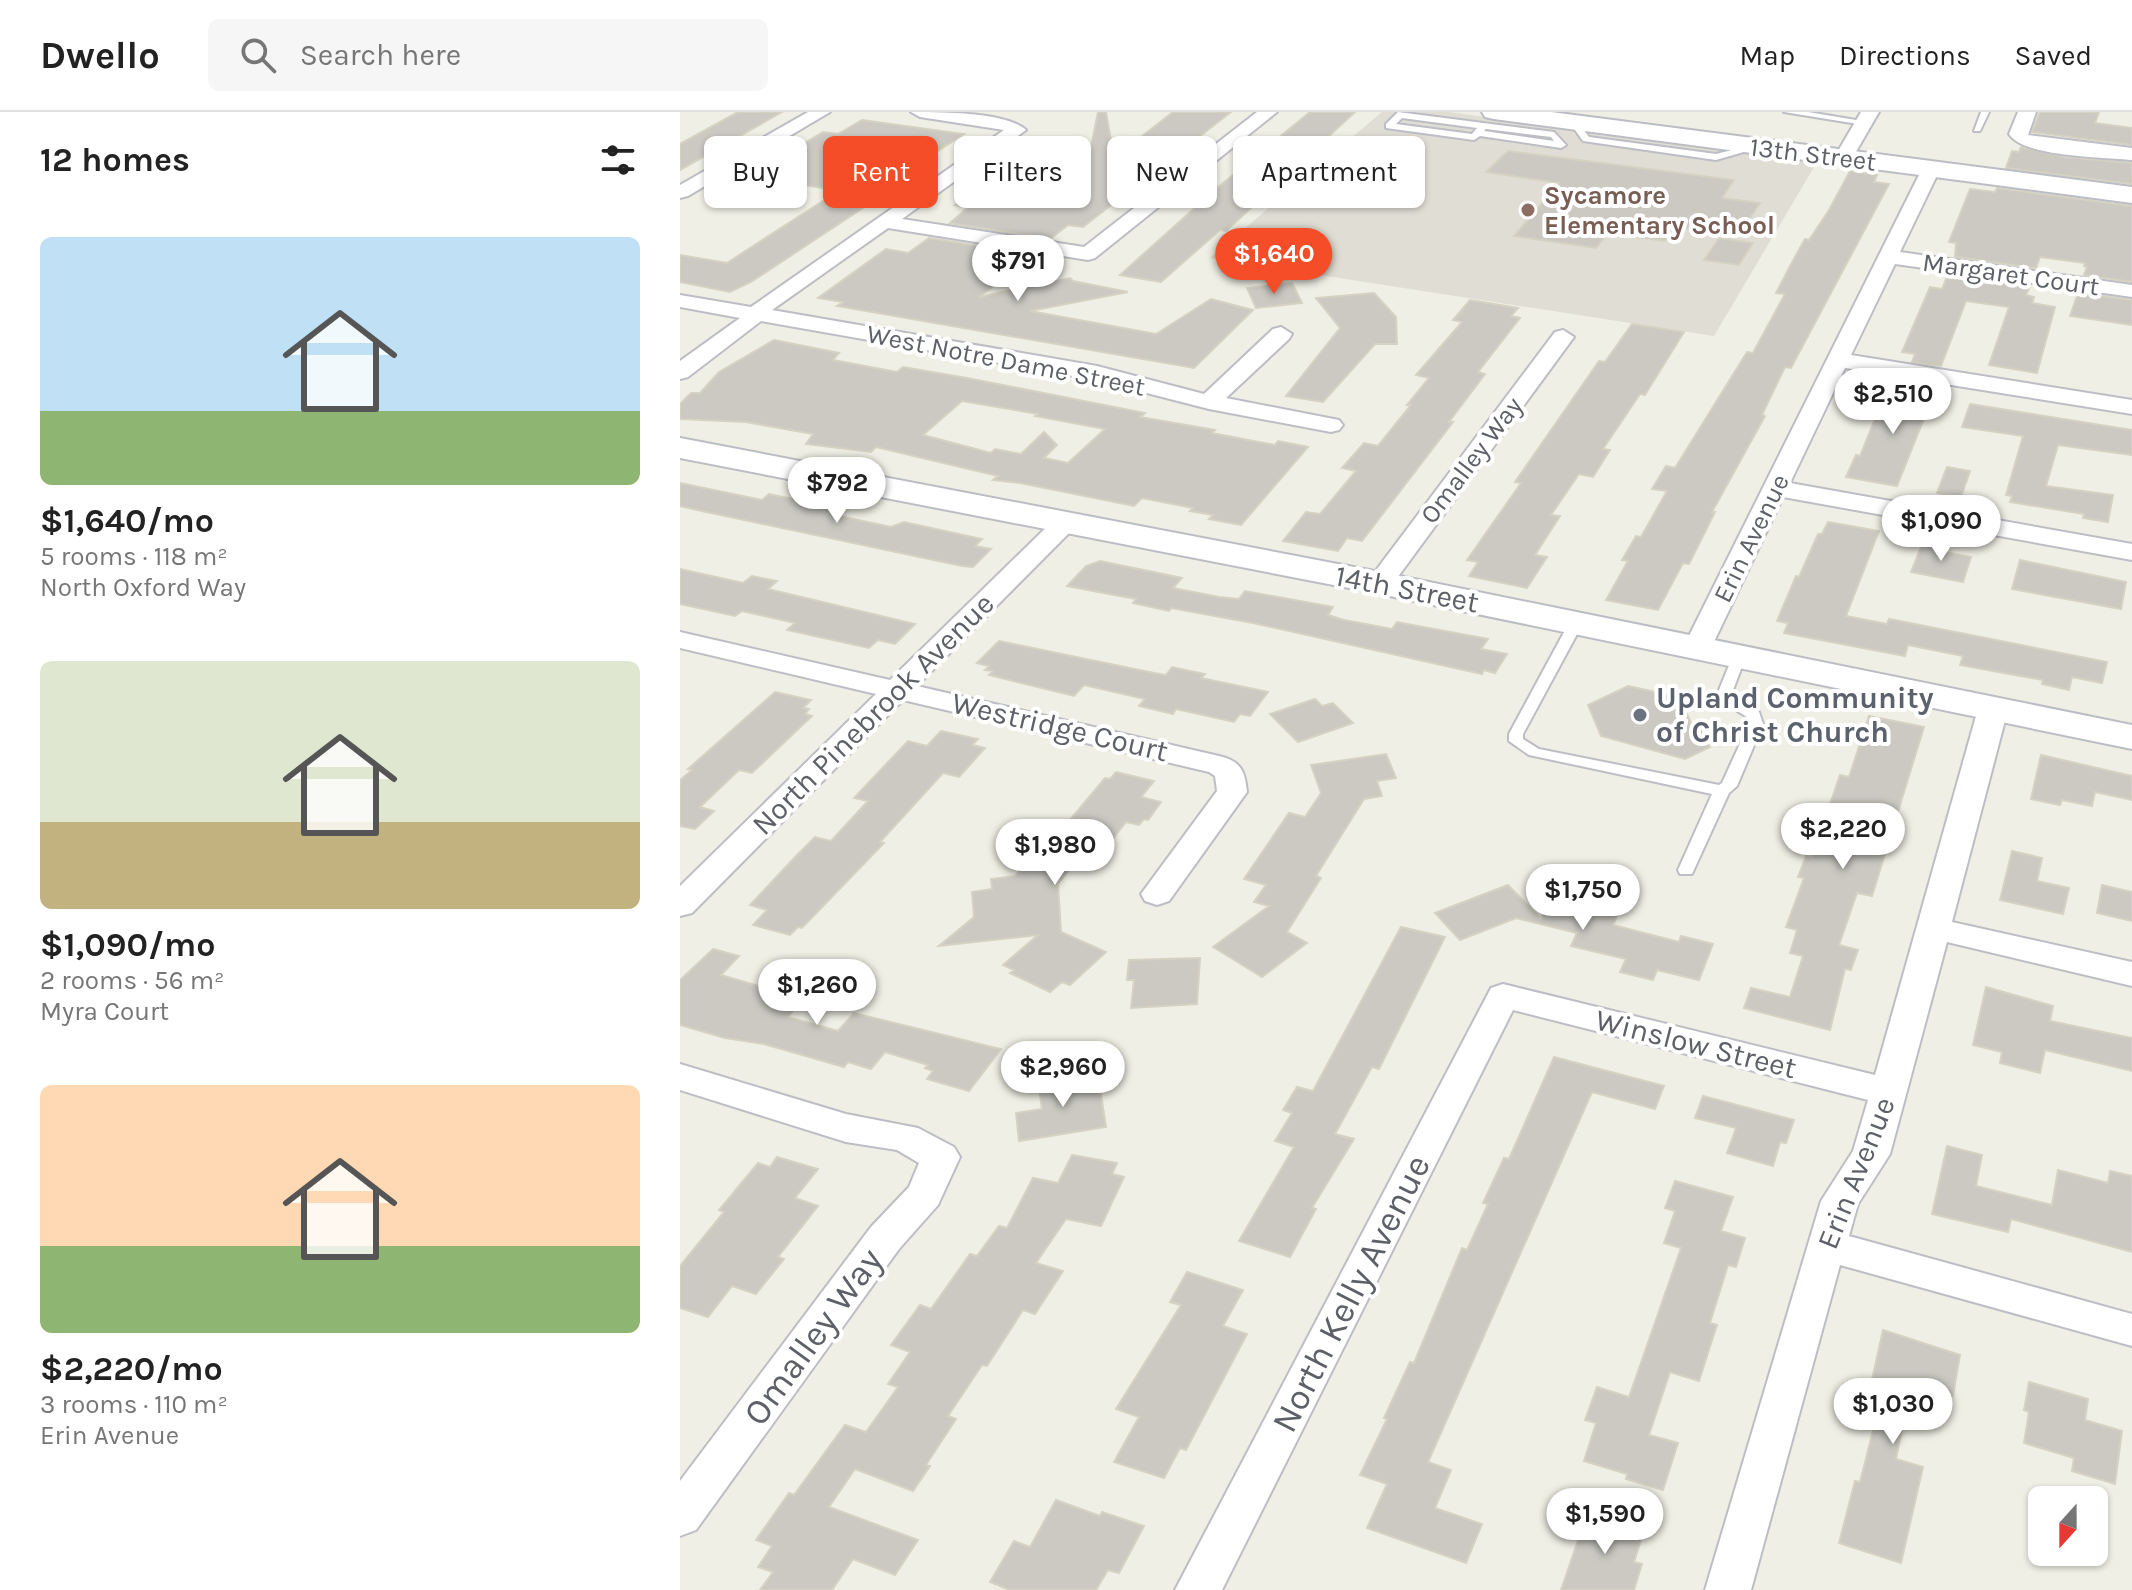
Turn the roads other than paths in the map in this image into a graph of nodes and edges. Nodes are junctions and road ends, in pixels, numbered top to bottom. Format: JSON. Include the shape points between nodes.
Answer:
{"nodes":[{"id":1,"x":821,"y":112,"type":"edge"},
{"id":2,"x":920,"y":112,"type":"edge"},
{"id":3,"x":1268,"y":112,"type":"edge"},
{"id":4,"x":1788,"y":112,"type":"edge"},
{"id":5,"x":1985,"y":112,"type":"edge"},
{"id":6,"x":2027,"y":112,"type":"edge"},
{"id":7,"x":1402,"y":113,"type":"edge"},
{"id":8,"x":1867,"y":117,"type":"edge"},
{"id":9,"x":1485,"y":124,"type":"edge"},
{"id":10,"x":1977,"y":129,"type":"dead end"},
{"id":11,"x":1463,"y":147,"type":"dead end"},
{"id":12,"x":2132,"y":154,"type":"edge"},
{"id":13,"x":1843,"y":158,"type":"junction"},
{"id":14,"x":1931,"y":169,"type":"junction"},
{"id":15,"x":681,"y":192,"type":"edge"},
{"id":16,"x":2132,"y":195,"type":"edge"},
{"id":17,"x":885,"y":222,"type":"junction"},
{"id":18,"x":1889,"y":257,"type":"junction"},
{"id":19,"x":2132,"y":291,"type":"edge"},
{"id":20,"x":680,"y":301,"type":"edge"},
{"id":21,"x":755,"y":314,"type":"junction"},
{"id":22,"x":1281,"y":334,"type":"dead end"},
{"id":23,"x":1563,"y":337,"type":"dead end"},
{"id":24,"x":1838,"y":360,"type":"junction"},
{"id":25,"x":680,"y":372,"type":"edge"},
{"id":26,"x":1209,"y":402,"type":"junction"},
{"id":27,"x":2132,"y":407,"type":"edge"},
{"id":28,"x":1331,"y":425,"type":"dead end"},
{"id":29,"x":680,"y":448,"type":"edge"},
{"id":30,"x":1775,"y":488,"type":"junction"},
{"id":31,"x":1065,"y":523,"type":"junction"},
{"id":32,"x":2132,"y":552,"type":"edge"},
{"id":33,"x":1380,"y":583,"type":"junction"},
{"id":34,"x":1576,"y":623,"type":"junction"},
{"id":35,"x":680,"y":640,"type":"edge"},
{"id":36,"x":1697,"y":648,"type":"junction"},
{"id":37,"x":1739,"y":656,"type":"junction"},
{"id":38,"x":897,"y":691,"type":"junction"},
{"id":39,"x":1993,"y":709,"type":"junction"},
{"id":40,"x":2132,"y":737,"type":"edge"},
{"id":41,"x":1722,"y":790,"type":"junction"},
{"id":42,"x":1686,"y":870,"type":"dead end"},
{"id":43,"x":1157,"y":894,"type":"dead end"},
{"id":44,"x":680,"y":905,"type":"edge"},
{"id":45,"x":1932,"y":928,"type":"junction"},
{"id":46,"x":2132,"y":974,"type":"edge"},
{"id":47,"x":1503,"y":996,"type":"joint"},
{"id":48,"x":680,"y":1077,"type":"edge"},
{"id":49,"x":1889,"y":1092,"type":"junction"},
{"id":50,"x":1826,"y":1245,"type":"junction"},
{"id":51,"x":2130,"y":1330,"type":"dead end"},
{"id":52,"x":680,"y":1516,"type":"edge"},
{"id":53,"x":1198,"y":1590,"type":"edge"},
{"id":54,"x":1728,"y":1590,"type":"edge"}],
"edges":[{"from":1,"to":15,"type":"street"},
{"from":2,"to":17,"type":"street","via":[[1017,130]]},
{"from":3,"to":17,"type":"street","via":[[1088,254]]},
{"from":4,"to":8,"type":"lane"},
{"from":5,"to":10,"type":"lane"},
{"from":6,"to":12,"type":"street","via":[[2018,134],[2021,139]]},
{"from":7,"to":9,"type":"lane"},
{"from":7,"to":9,"type":"lane","via":[[1389,126]]},
{"from":8,"to":13,"type":"street"},
{"from":9,"to":9,"type":"lane","via":[[1561,145],[1554,135]]},
{"from":9,"to":11,"type":"lane"},
{"from":9,"to":13,"type":"street","name":"13th Street","via":[[1574,123]]},
{"from":13,"to":14,"type":"street","name":"13th Street"},
{"from":14,"to":16,"type":"street","name":"13th Street"},
{"from":14,"to":18,"type":"street","name":"Erin Avenue"},
{"from":17,"to":21,"type":"street"},
{"from":18,"to":19,"type":"street","name":"Margaret Court"},
{"from":18,"to":24,"type":"street","name":"Erin Avenue"},
{"from":20,"to":21,"type":"street","name":"West Notre Dame Street"},
{"from":21,"to":25,"type":"street"},
{"from":21,"to":26,"type":"street","name":"West Notre Dame Street","via":[[1097,373]]},
{"from":22,"to":26,"type":"street"},
{"from":23,"to":33,"type":"street","name":"Omalley Way"},
{"from":24,"to":27,"type":"street"},
{"from":24,"to":30,"type":"street","name":"Erin Avenue"},
{"from":26,"to":28,"type":"street","name":"West Notre Dame Street"},
{"from":29,"to":31,"type":"street","name":"14th Street"},
{"from":30,"to":32,"type":"street"},
{"from":30,"to":36,"type":"street","name":"Erin Avenue"},
{"from":31,"to":33,"type":"street","name":"14th Street"},
{"from":31,"to":38,"type":"street","name":"North Pinebrook Avenue"},
{"from":33,"to":34,"type":"street","name":"14th Street"},
{"from":34,"to":36,"type":"street","name":"14th Street"},
{"from":34,"to":41,"type":"lane","via":[[1516,741],[1534,752]]},
{"from":35,"to":38,"type":"street","name":"Westridge Court"},
{"from":36,"to":37,"type":"street","name":"14th Street"},
{"from":37,"to":39,"type":"street","name":"14th Street"},
{"from":37,"to":41,"type":"lane","via":[[1726,690],[1728,699],[1754,715],[1756,724],[1729,786]]},
{"from":38,"to":43,"type":"street","name":"Westridge Court","via":[[1206,760],[1230,772],[1232,792]]},
{"from":38,"to":44,"type":"street","name":"North Pinebrook Avenue"},
{"from":39,"to":40,"type":"street","name":"14th Street"},
{"from":39,"to":45,"type":"street","name":"Erin Avenue"},
{"from":41,"to":42,"type":"lane"},
{"from":45,"to":46,"type":"street"},
{"from":45,"to":49,"type":"street","name":"Erin Avenue"},
{"from":47,"to":49,"type":"street","name":"Winslow Street"},
{"from":47,"to":53,"type":"street","name":"North Kelly Avenue"},
{"from":48,"to":52,"type":"street","name":"Omalley Way","via":[[846,1128],[905,1138],[941,1157],[924,1195],[885,1238]]},
{"from":49,"to":50,"type":"street","name":"Erin Avenue","via":[[1871,1154],[1840,1201]]},
{"from":50,"to":51,"type":"street"},
{"from":50,"to":54,"type":"street","name":"Erin Avenue"}]}
